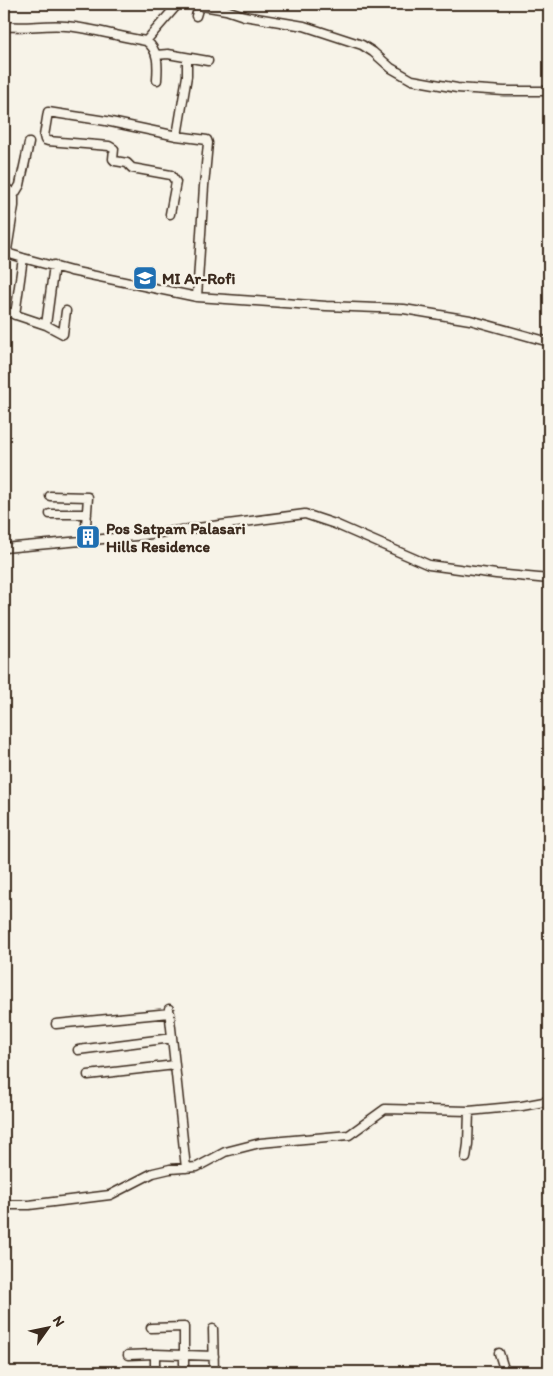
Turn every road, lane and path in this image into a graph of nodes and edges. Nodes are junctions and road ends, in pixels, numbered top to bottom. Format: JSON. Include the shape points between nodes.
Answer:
{"nodes":[{"id":1,"x":178,"y":4,"type":"edge"},
{"id":2,"x":195,"y":5,"type":"edge"},
{"id":3,"x":196,"y":16,"type":"dead end"},
{"id":4,"x":4,"y":26,"type":"edge"},
{"id":5,"x":146,"y":41,"type":"junction"},
{"id":6,"x":156,"y":55,"type":"junction"},
{"id":7,"x":188,"y":58,"type":"junction"},
{"id":8,"x":208,"y":61,"type":"dead end"},
{"id":9,"x":157,"y":80,"type":"dead end"},
{"id":10,"x":549,"y":90,"type":"edge"},
{"id":11,"x":177,"y":136,"type":"junction"},
{"id":12,"x":29,"y":143,"type":"dead end"},
{"id":13,"x":4,"y":186,"type":"edge"},
{"id":14,"x":14,"y":195,"type":"junction"},
{"id":15,"x":170,"y":214,"type":"dead end"},
{"id":16,"x":23,"y":258,"type":"junction"},
{"id":17,"x":54,"y":266,"type":"junction"},
{"id":18,"x":198,"y":297,"type":"junction"},
{"id":19,"x":66,"y":311,"type":"dead end"},
{"id":20,"x":4,"y":312,"type":"edge"},
{"id":21,"x":15,"y":315,"type":"junction"},
{"id":22,"x":46,"y":325,"type":"junction"},
{"id":23,"x":549,"y":342,"type":"edge"},
{"id":24,"x":50,"y":496,"type":"dead end"},
{"id":25,"x":50,"y":514,"type":"dead end"},
{"id":26,"x":87,"y":514,"type":"junction"},
{"id":27,"x":85,"y":540,"type":"junction"},
{"id":28,"x":4,"y":548,"type":"edge"},
{"id":29,"x":549,"y":579,"type":"edge"},
{"id":30,"x":56,"y":1024,"type":"dead end"},
{"id":31,"x":172,"y":1038,"type":"junction"},
{"id":32,"x":78,"y":1050,"type":"dead end"},
{"id":33,"x":175,"y":1065,"type":"junction"},
{"id":34,"x":88,"y":1075,"type":"dead end"},
{"id":35,"x":549,"y":1101,"type":"edge"},
{"id":36,"x":469,"y":1111,"type":"junction"},
{"id":37,"x":466,"y":1158,"type":"dead end"},
{"id":38,"x":186,"y":1168,"type":"junction"},
{"id":39,"x":4,"y":1205,"type":"edge"},
{"id":40,"x":151,"y":1328,"type":"dead end"},
{"id":41,"x":212,"y":1329,"type":"dead end"},
{"id":42,"x":499,"y":1353,"type":"dead end"},
{"id":43,"x":156,"y":1354,"type":"junction"},
{"id":44,"x":128,"y":1355,"type":"dead end"},
{"id":45,"x":184,"y":1355,"type":"junction"},
{"id":46,"x":214,"y":1356,"type":"junction"},
{"id":47,"x":156,"y":1372,"type":"edge"},
{"id":48,"x":184,"y":1372,"type":"edge"},
{"id":49,"x":214,"y":1372,"type":"edge"},
{"id":50,"x":505,"y":1372,"type":"edge"}],
"edges":[{"from":1,"to":5,"type":"street"},
{"from":2,"to":3,"type":"street"},
{"from":2,"to":10,"type":"street","via":[[304,26],[362,46],[412,80],[457,88]]},
{"from":4,"to":5,"type":"street","via":[[66,26]]},
{"from":5,"to":6,"type":"street"},
{"from":6,"to":7,"type":"street"},
{"from":6,"to":9,"type":"street"},
{"from":7,"to":8,"type":"street"},
{"from":7,"to":11,"type":"street","via":[[188,76]]},
{"from":11,"to":15,"type":"street","via":[[48,112],[44,136],[48,141],[110,146],[114,149],[115,161],[127,163],[132,168],[171,175],[176,182]]},
{"from":11,"to":18,"type":"street","via":[[207,140],[208,143]]},
{"from":12,"to":14,"type":"street","via":[[20,185]]},
{"from":13,"to":14,"type":"street"},
{"from":14,"to":16,"type":"street","via":[[7,250]]},
{"from":16,"to":17,"type":"street"},
{"from":16,"to":21,"type":"street"},
{"from":17,"to":18,"type":"street"},
{"from":17,"to":22,"type":"street"},
{"from":18,"to":23,"type":"street","via":[[404,310],[470,320]]},
{"from":19,"to":22,"type":"street","via":[[63,333]]},
{"from":20,"to":21,"type":"street"},
{"from":21,"to":22,"type":"street"},
{"from":24,"to":26,"type":"street","via":[[87,496]]},
{"from":25,"to":26,"type":"street"},
{"from":26,"to":27,"type":"street"},
{"from":27,"to":28,"type":"street"},
{"from":27,"to":29,"type":"street","via":[[305,514],[429,565]]},
{"from":30,"to":31,"type":"street","via":[[170,1011]]},
{"from":31,"to":32,"type":"street"},
{"from":31,"to":33,"type":"street"},
{"from":33,"to":34,"type":"street"},
{"from":33,"to":38,"type":"street"},
{"from":35,"to":36,"type":"street"},
{"from":36,"to":37,"type":"street"},
{"from":36,"to":38,"type":"street","via":[[385,1109],[349,1135],[260,1142],[225,1152],[197,1167]]},
{"from":38,"to":39,"type":"street","via":[[153,1172],[110,1195]]},
{"from":40,"to":45,"type":"street","via":[[184,1327]]},
{"from":41,"to":46,"type":"street"},
{"from":42,"to":50,"type":"street"},
{"from":43,"to":44,"type":"street"},
{"from":43,"to":45,"type":"street"},
{"from":43,"to":47,"type":"street"},
{"from":45,"to":46,"type":"street"},
{"from":45,"to":48,"type":"street"},
{"from":46,"to":49,"type":"street"}]}
